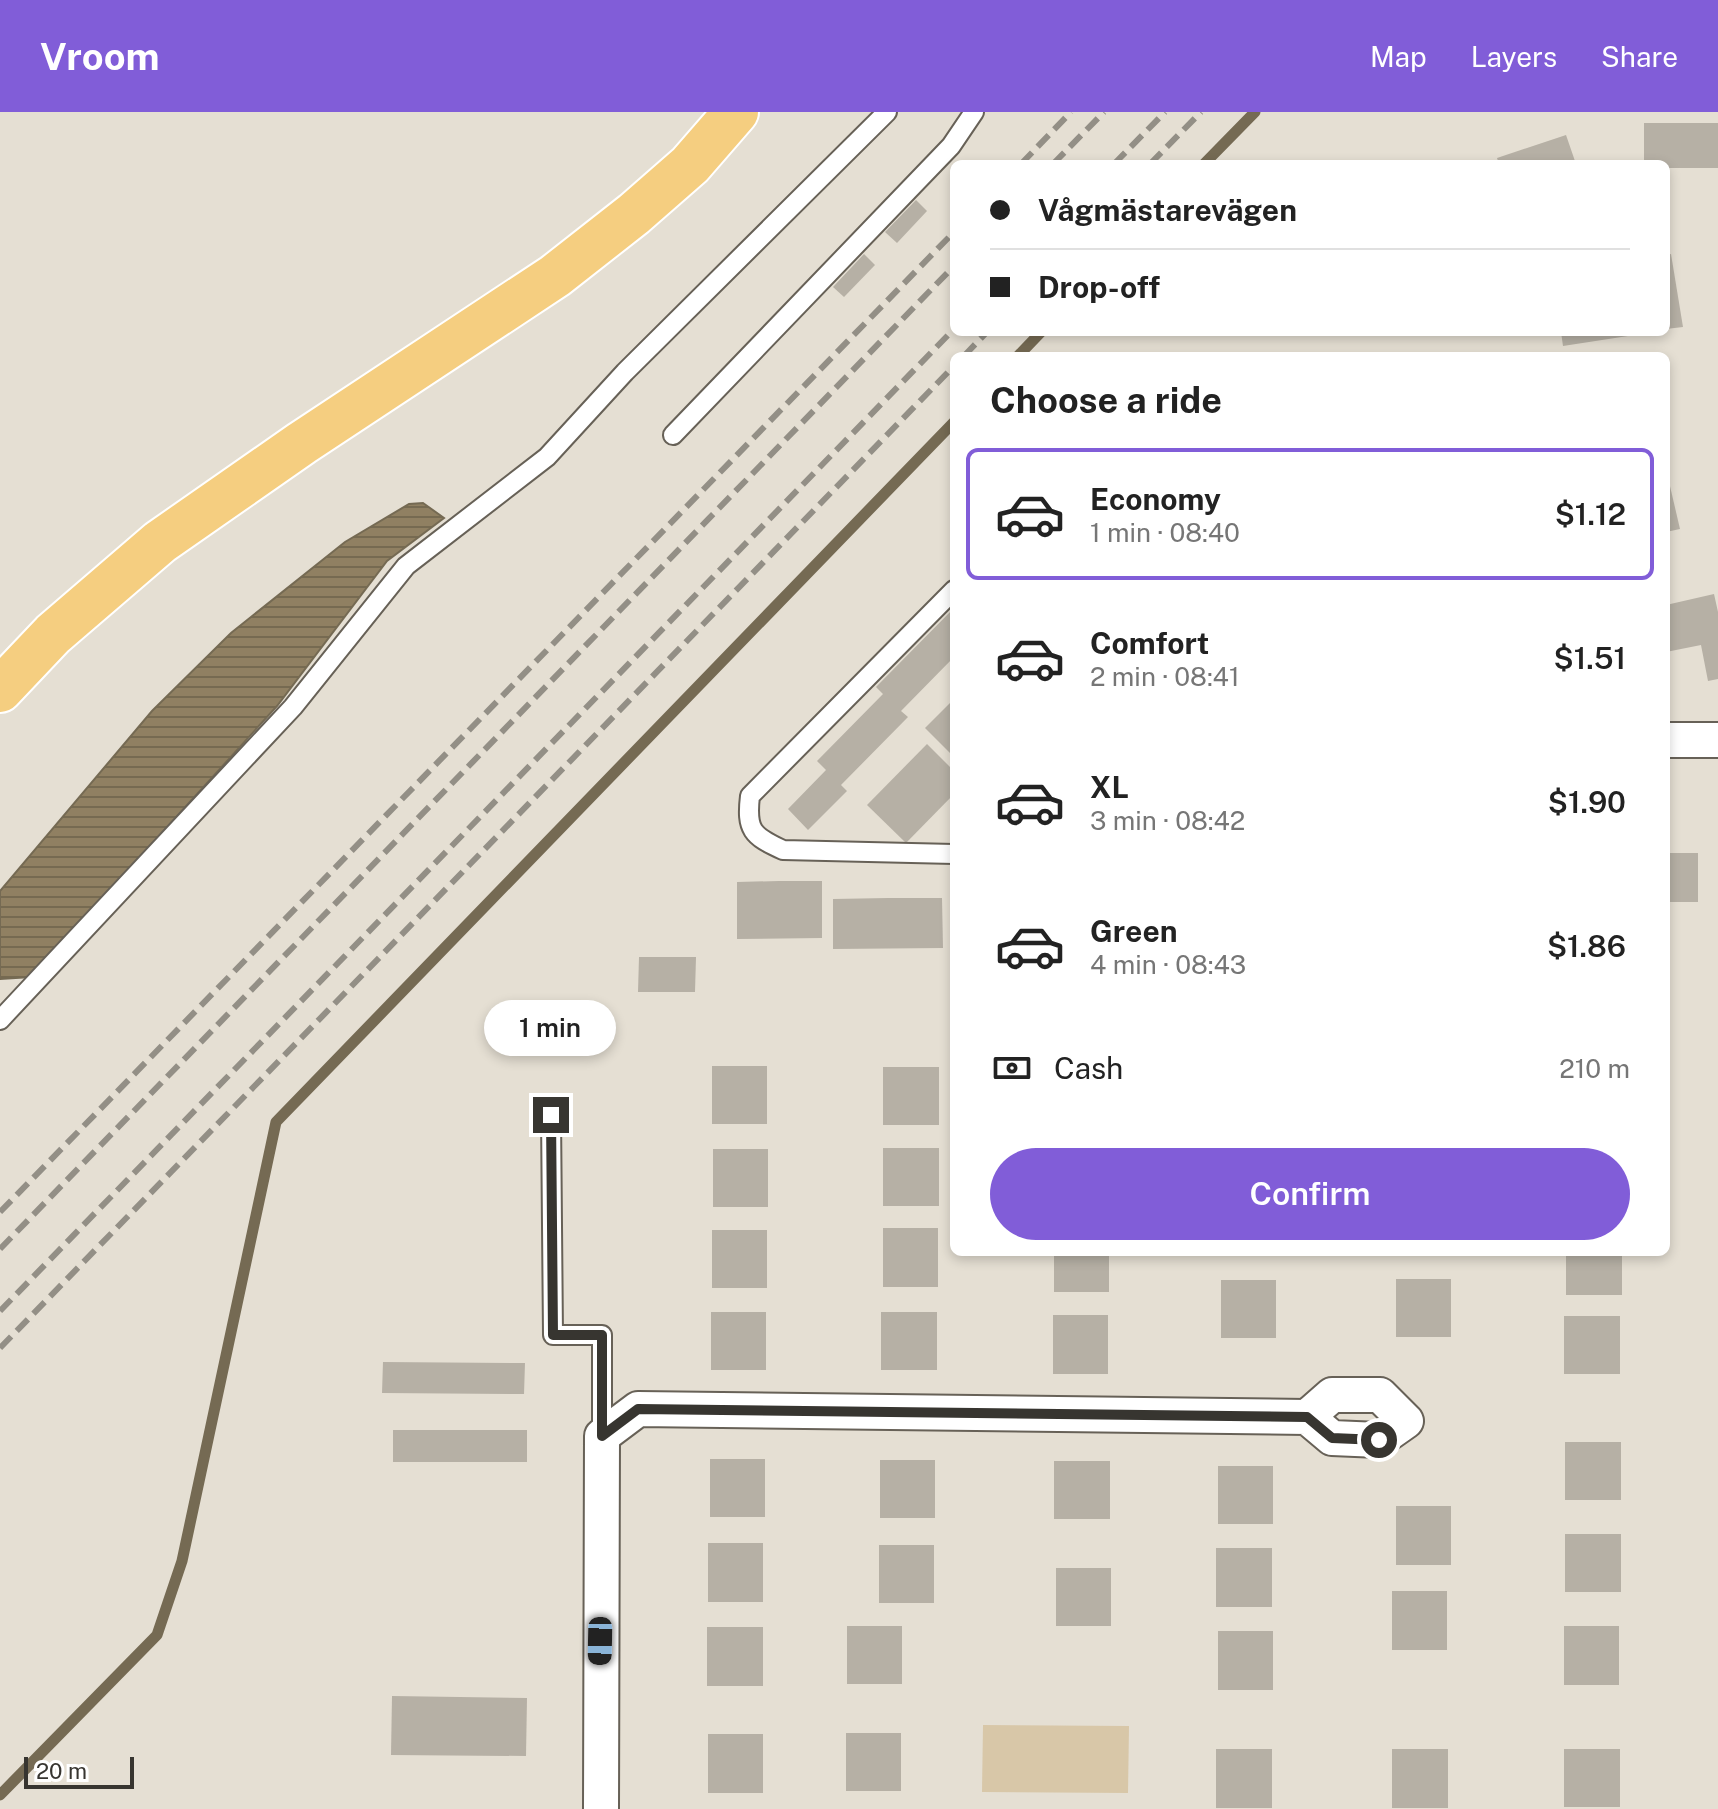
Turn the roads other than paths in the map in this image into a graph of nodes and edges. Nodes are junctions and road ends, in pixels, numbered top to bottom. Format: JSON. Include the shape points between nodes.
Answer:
{"nodes":[{"id":1,"x":736,"y":112,"type":"edge"},
{"id":2,"x":887,"y":112,"type":"edge"},
{"id":3,"x":974,"y":112,"type":"edge"},
{"id":4,"x":673,"y":435,"type":"dead end"},
{"id":5,"x":950,"y":594,"type":"edge"},
{"id":6,"x":0,"y":690,"type":"edge"},
{"id":7,"x":1670,"y":740,"type":"edge"},
{"id":8,"x":1718,"y":740,"type":"edge"},
{"id":9,"x":950,"y":854,"type":"edge"},
{"id":10,"x":0,"y":1020,"type":"edge"},
{"id":11,"x":551,"y":1115,"type":"dead end"},
{"id":12,"x":1307,"y":1417,"type":"dead end"},
{"id":13,"x":602,"y":1436,"type":"junction"},
{"id":14,"x":601,"y":1809,"type":"edge"}],
"edges":[{"from":1,"to":6,"type":"highway","via":[[690,165],[555,276],[160,542],[53,634]]},
{"from":2,"to":10,"type":"lane","via":[[625,372],[547,457],[406,566],[293,707]]},
{"from":3,"to":4,"type":"lane","via":[[951,146]]},
{"from":5,"to":9,"type":"lane","via":[[750,796],[747,820],[759,839],[783,850]]},
{"from":7,"to":8,"type":"street"},
{"from":11,"to":13,"type":"lane","via":[[553,1335],[602,1335]]},
{"from":12,"to":13,"type":"street","via":[[638,1409]]},
{"from":13,"to":14,"type":"street"}]}
